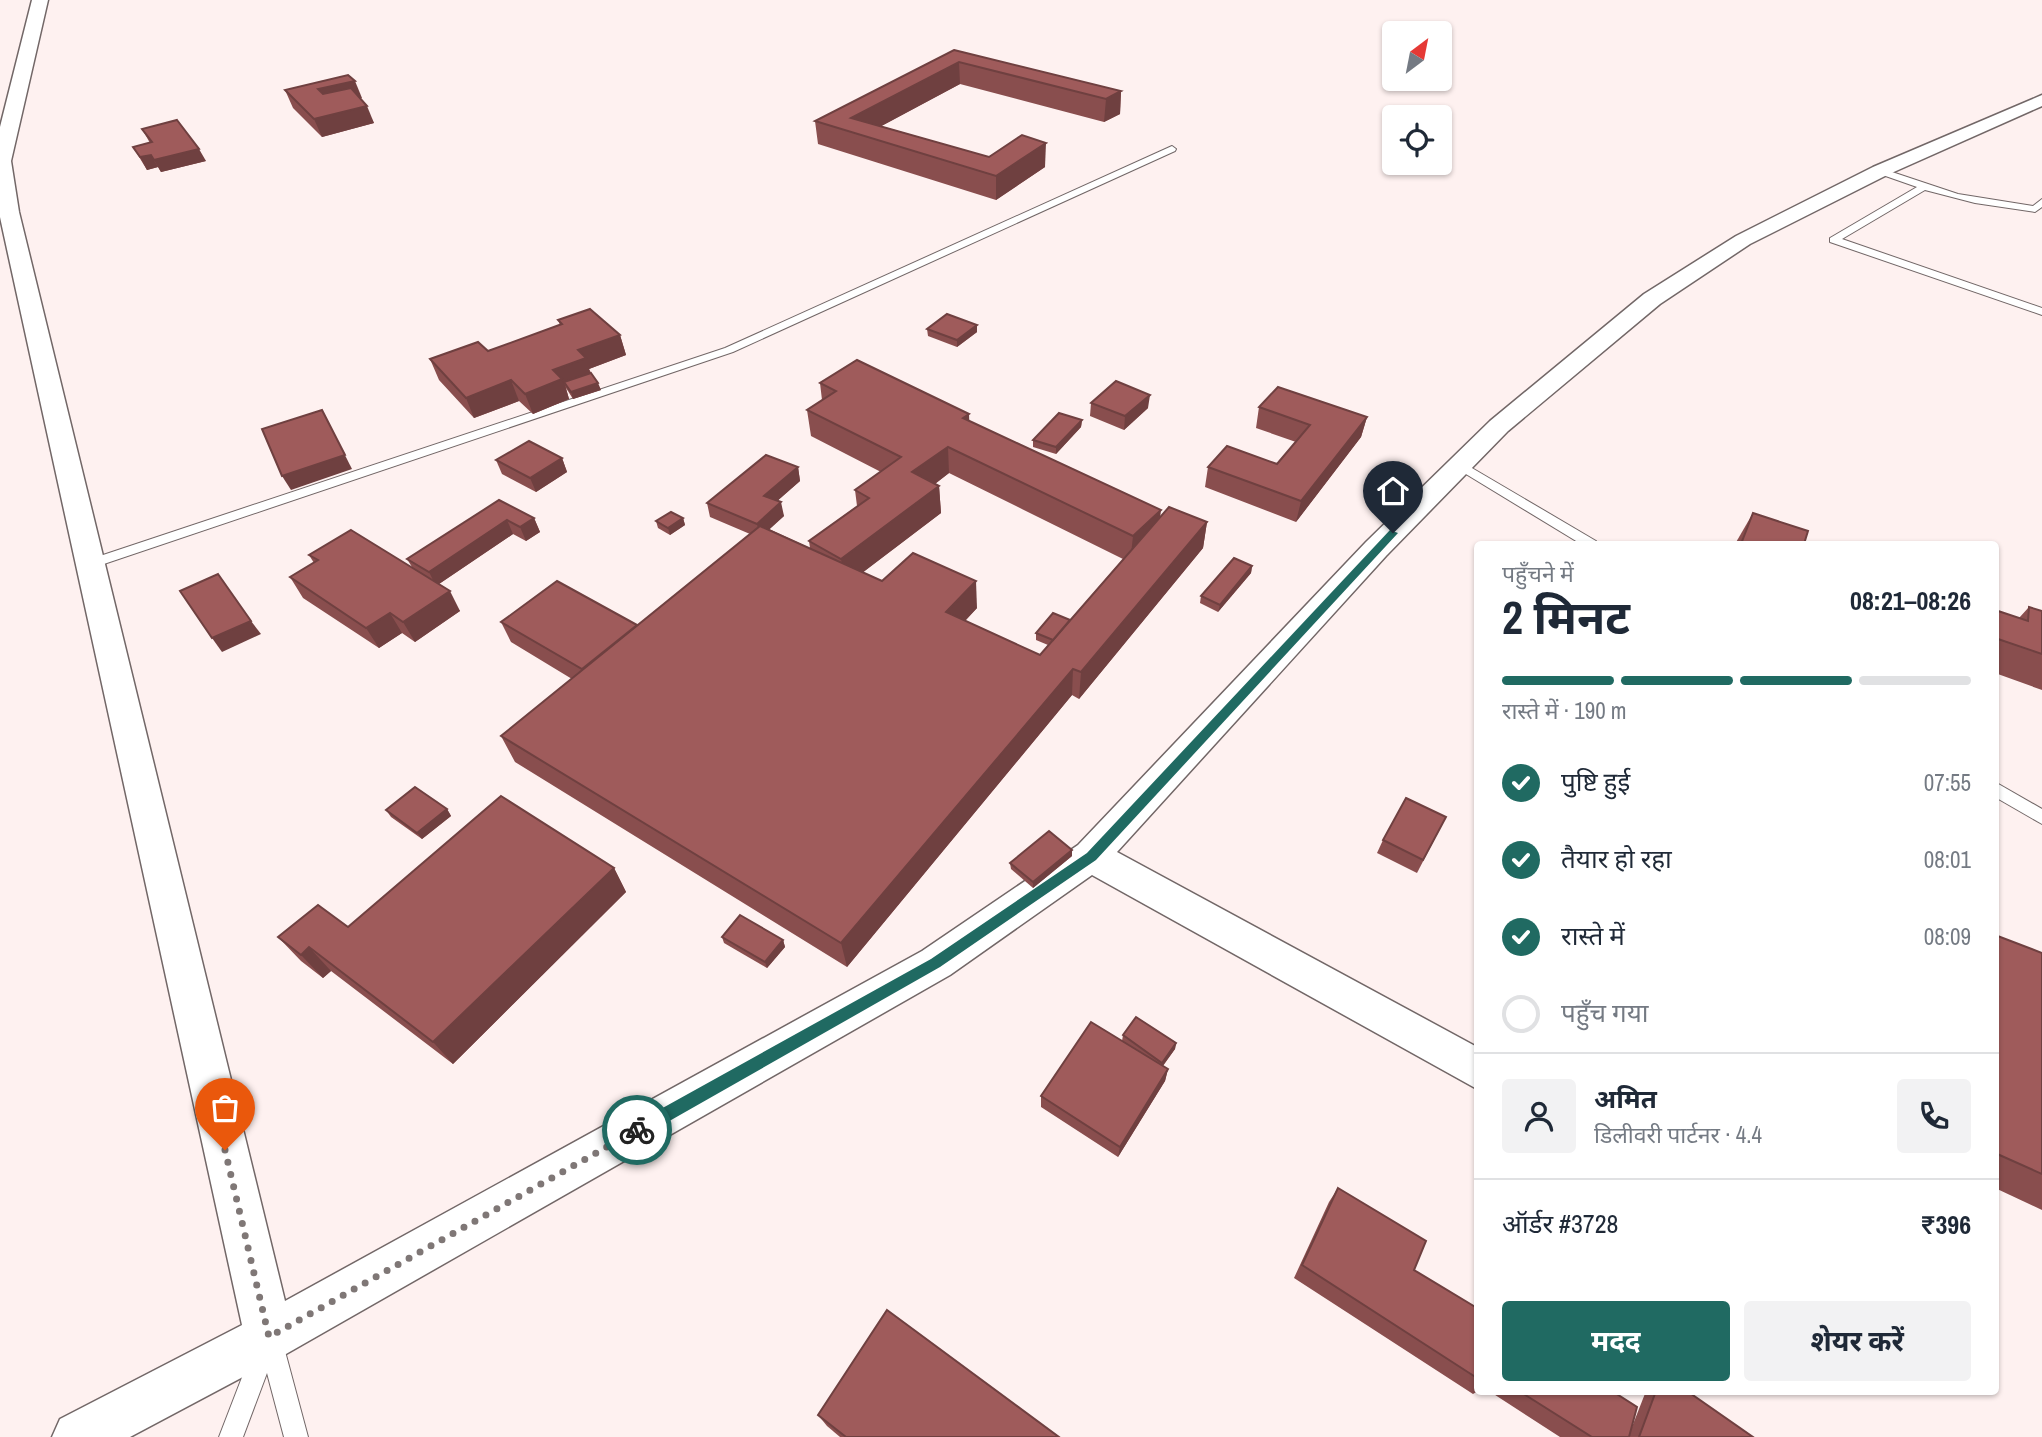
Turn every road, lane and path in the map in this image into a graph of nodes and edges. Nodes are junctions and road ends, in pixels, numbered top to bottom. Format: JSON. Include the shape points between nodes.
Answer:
{"nodes":[{"id":1,"x":40,"y":0,"type":"edge"},
{"id":2,"x":2042,"y":100,"type":"edge"},
{"id":3,"x":1172,"y":149,"type":"dead end"},
{"id":4,"x":1880,"y":171,"type":"junction"},
{"id":5,"x":1924,"y":187,"type":"junction"},
{"id":6,"x":4,"y":198,"type":"edge"},
{"id":7,"x":2042,"y":202,"type":"edge"},
{"id":8,"x":2042,"y":312,"type":"edge"},
{"id":9,"x":1460,"y":465,"type":"junction"},
{"id":10,"x":1586,"y":541,"type":"edge"},
{"id":11,"x":90,"y":564,"type":"junction"},
{"id":12,"x":1999,"y":791,"type":"edge"},
{"id":13,"x":2042,"y":817,"type":"edge"},
{"id":14,"x":1091,"y":856,"type":"junction"},
{"id":15,"x":1474,"y":1067,"type":"edge"},
{"id":16,"x":269,"y":1337,"type":"junction"},
{"id":17,"x":78,"y":1437,"type":"edge"},
{"id":18,"x":231,"y":1437,"type":"edge"},
{"id":19,"x":296,"y":1437,"type":"edge"}],
"edges":[{"from":1,"to":6,"type":"street","via":[[1,161]]},
{"from":2,"to":4,"type":"street"},
{"from":3,"to":11,"type":"lane","via":[[729,350]]},
{"from":4,"to":5,"type":"lane"},
{"from":4,"to":9,"type":"street","via":[[1743,240],[1652,299],[1499,426]]},
{"from":5,"to":7,"type":"lane","via":[[1994,206],[2035,209]]},
{"from":5,"to":8,"type":"lane","via":[[1834,240]]},
{"from":6,"to":11,"type":"street"},
{"from":9,"to":10,"type":"lane"},
{"from":9,"to":14,"type":"street"},
{"from":11,"to":16,"type":"street"},
{"from":12,"to":13,"type":"lane"},
{"from":14,"to":15,"type":"street"},
{"from":14,"to":16,"type":"street","via":[[936,963]]},
{"from":16,"to":17,"type":"street"},
{"from":16,"to":18,"type":"lane"},
{"from":16,"to":19,"type":"lane"}]}
